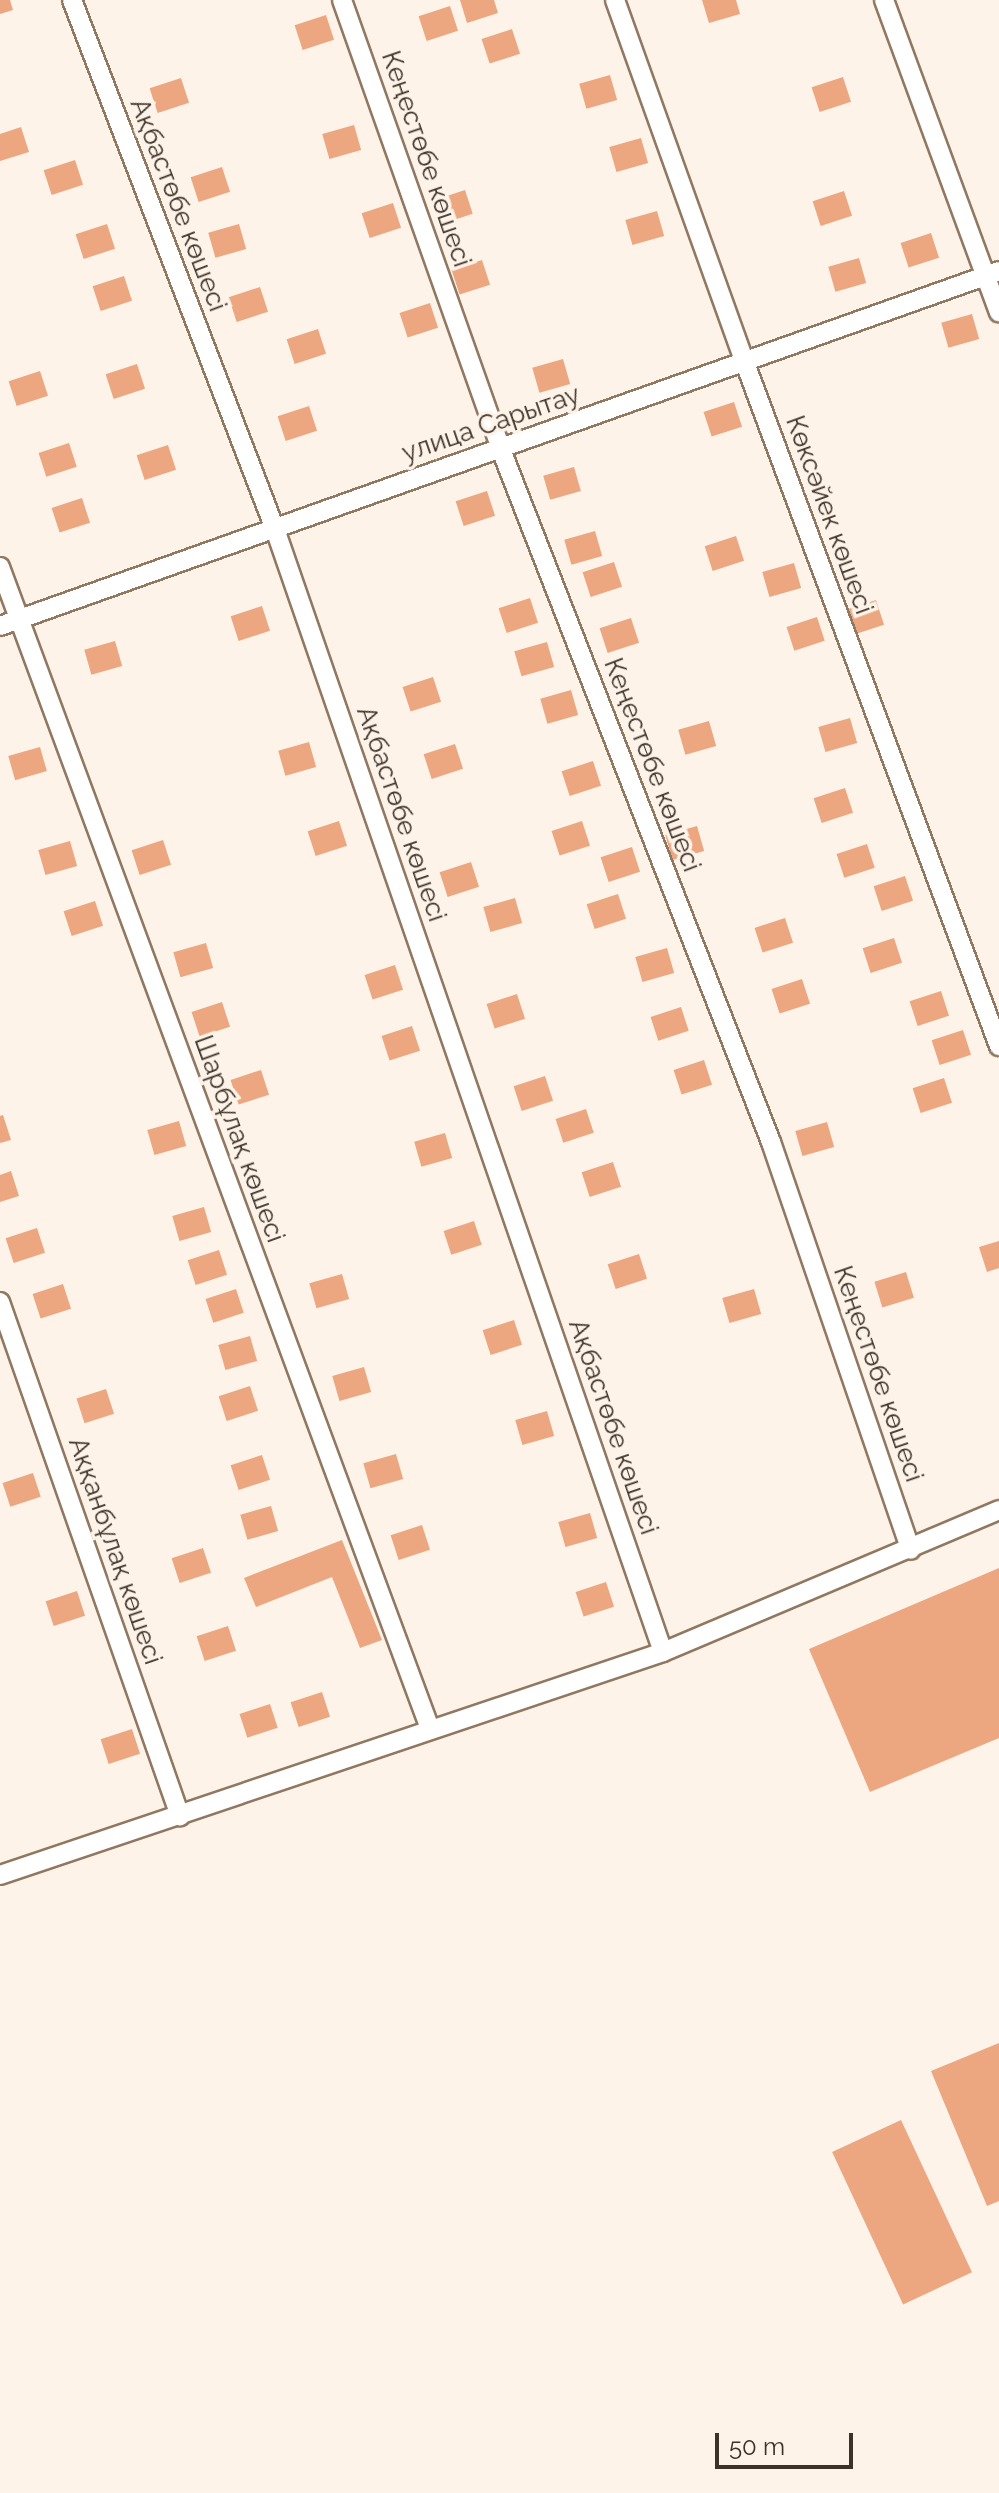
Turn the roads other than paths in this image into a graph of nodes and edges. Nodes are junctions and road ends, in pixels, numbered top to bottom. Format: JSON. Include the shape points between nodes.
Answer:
{"nodes":[{"id":1,"x":72,"y":0,"type":"edge"},
{"id":2,"x":342,"y":0,"type":"edge"},
{"id":3,"x":615,"y":0,"type":"edge"},
{"id":4,"x":884,"y":0,"type":"edge"},
{"id":5,"x":992,"y":274,"type":"edge"},
{"id":6,"x":999,"y":313,"type":"edge"},
{"id":7,"x":745,"y":363,"type":"junction"},
{"id":8,"x":500,"y":447,"type":"junction"},
{"id":9,"x":275,"y":529,"type":"junction"},
{"id":10,"x":0,"y":567,"type":"edge"},
{"id":11,"x":18,"y":618,"type":"junction"},
{"id":12,"x":0,"y":626,"type":"edge"},
{"id":13,"x":999,"y":1046,"type":"edge"},
{"id":14,"x":0,"y":1302,"type":"edge"},
{"id":15,"x":999,"y":1510,"type":"edge"},
{"id":16,"x":911,"y":1550,"type":"junction"},
{"id":17,"x":663,"y":1652,"type":"junction"},
{"id":18,"x":430,"y":1729,"type":"junction"},
{"id":19,"x":180,"y":1816,"type":"junction"},
{"id":20,"x":0,"y":1875,"type":"edge"}],
"edges":[{"from":1,"to":9,"type":"street","name":"Ақбастөбе көшесі"},
{"from":2,"to":8,"type":"street","name":"Кеңестөбе көшесі"},
{"from":3,"to":7,"type":"street","name":"Көксәйек көшесі"},
{"from":4,"to":5,"type":"street"},
{"from":5,"to":6,"type":"street"},
{"from":5,"to":7,"type":"street","name":"улица Сарытау"},
{"from":7,"to":8,"type":"street","name":"улица Сарытау"},
{"from":7,"to":13,"type":"street","name":"Көксәйек көшесі"},
{"from":8,"to":9,"type":"street","name":"улица Сарытау"},
{"from":8,"to":16,"type":"street","name":"Кеңестөбе көшесі","via":[[771,1142]]},
{"from":9,"to":11,"type":"street","name":"улица Сарытау"},
{"from":9,"to":17,"type":"street","name":"Ақбастөбе көшесі"},
{"from":10,"to":11,"type":"street","name":"Шарбұлақ көшесі"},
{"from":11,"to":12,"type":"street","name":"улица Сарытау"},
{"from":11,"to":18,"type":"street","name":"Шарбұлақ көшесі"},
{"from":14,"to":19,"type":"street","name":"Аққанбұлақ көшесі"},
{"from":15,"to":16,"type":"street"},
{"from":16,"to":17,"type":"street"},
{"from":17,"to":18,"type":"street"},
{"from":18,"to":19,"type":"street"},
{"from":19,"to":20,"type":"street"}]}
